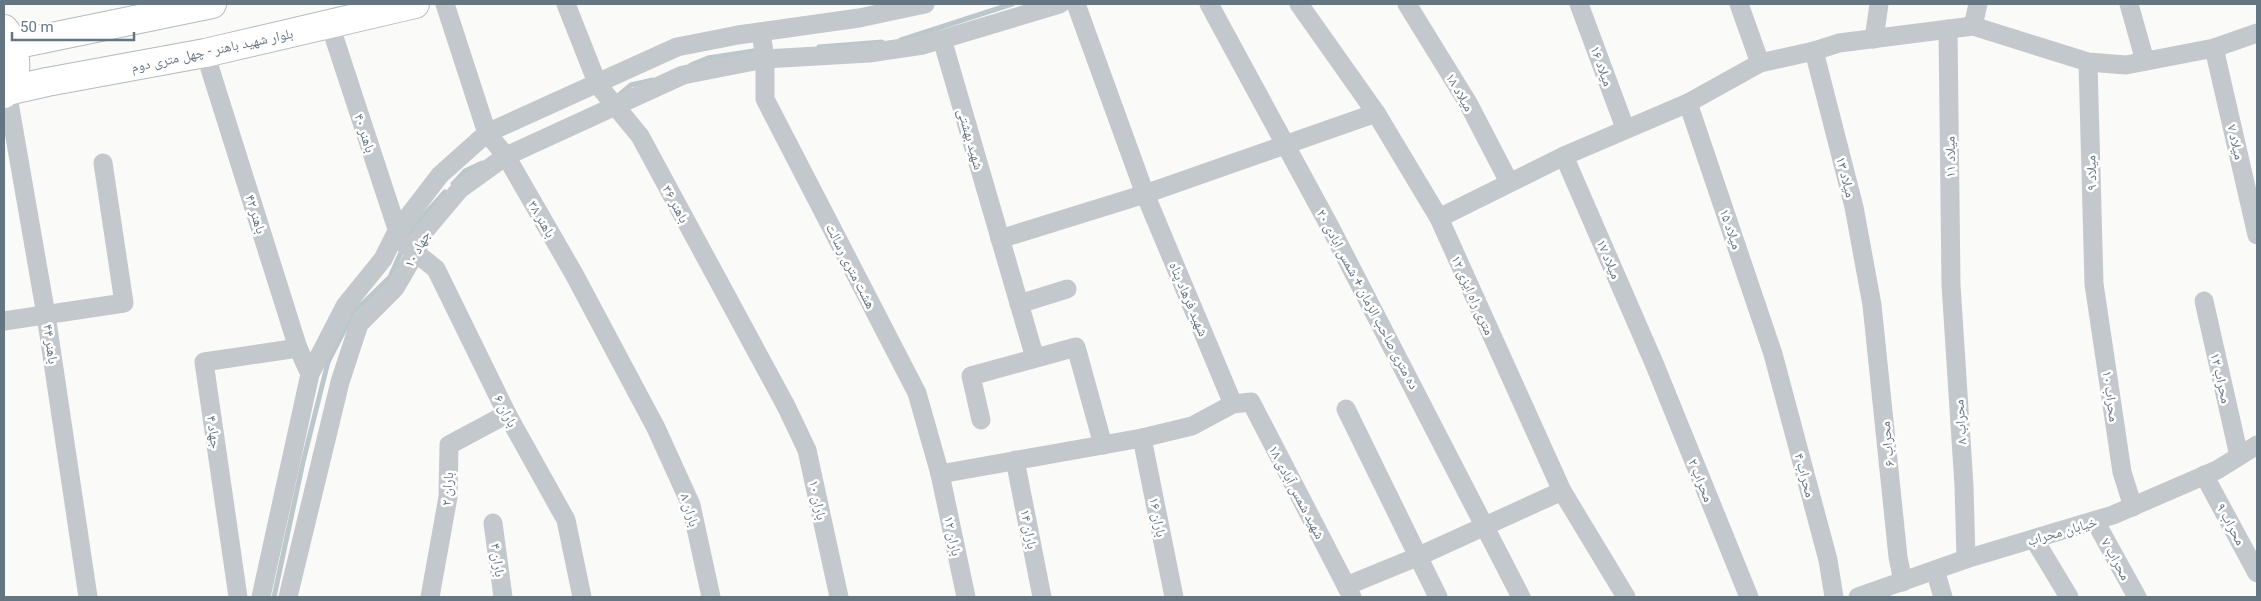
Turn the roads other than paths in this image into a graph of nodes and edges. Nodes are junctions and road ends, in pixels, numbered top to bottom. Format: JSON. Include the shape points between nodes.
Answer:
{"nodes":[{"id":1,"x":212,"y":4,"type":"edge"},
{"id":2,"x":415,"y":4,"type":"edge"},
{"id":3,"x":445,"y":4,"type":"edge"},
{"id":4,"x":566,"y":4,"type":"edge"},
{"id":5,"x":1060,"y":4,"type":"edge"},
{"id":6,"x":1076,"y":4,"type":"edge"},
{"id":7,"x":1209,"y":4,"type":"edge"},
{"id":8,"x":1299,"y":4,"type":"edge"},
{"id":9,"x":1407,"y":4,"type":"edge"},
{"id":10,"x":1579,"y":4,"type":"edge"},
{"id":11,"x":1739,"y":4,"type":"edge"},
{"id":12,"x":1879,"y":4,"type":"edge"},
{"id":13,"x":1978,"y":4,"type":"edge"},
{"id":14,"x":2129,"y":4,"type":"edge"},
{"id":15,"x":918,"y":5,"type":"edge"},
{"id":16,"x":177,"y":7,"type":"edge"},
{"id":17,"x":856,"y":11,"type":"edge"},
{"id":18,"x":330,"y":25,"type":"junction"},
{"id":19,"x":1973,"y":26,"type":"junction"},
{"id":20,"x":1948,"y":29,"type":"junction"},
{"id":21,"x":762,"y":32,"type":"junction"},
{"id":22,"x":2257,"y":33,"type":"edge"},
{"id":23,"x":8,"y":37,"type":"edge"},
{"id":24,"x":1874,"y":38,"type":"junction"},
{"id":25,"x":942,"y":39,"type":"junction"},
{"id":26,"x":42,"y":40,"type":"junction"},
{"id":27,"x":2214,"y":48,"type":"junction"},
{"id":28,"x":1814,"y":51,"type":"junction"},
{"id":29,"x":205,"y":53,"type":"junction"},
{"id":30,"x":765,"y":59,"type":"junction"},
{"id":31,"x":2145,"y":61,"type":"junction"},
{"id":32,"x":2088,"y":62,"type":"junction"},
{"id":33,"x":1760,"y":63,"type":"junction"},
{"id":34,"x":47,"y":82,"type":"junction"},
{"id":35,"x":598,"y":85,"type":"junction"},
{"id":36,"x":6,"y":93,"type":"edge"},
{"id":37,"x":1688,"y":103,"type":"junction"},
{"id":38,"x":616,"y":106,"type":"junction"},
{"id":39,"x":1376,"y":113,"type":"junction"},
{"id":40,"x":1625,"y":128,"type":"junction"},
{"id":41,"x":487,"y":133,"type":"junction"},
{"id":42,"x":1287,"y":146,"type":"junction"},
{"id":43,"x":506,"y":156,"type":"junction"},
{"id":44,"x":1564,"y":156,"type":"junction"},
{"id":45,"x":103,"y":163,"type":"dead end"},
{"id":46,"x":1509,"y":182,"type":"junction"},
{"id":47,"x":1145,"y":194,"type":"junction"},
{"id":48,"x":1439,"y":218,"type":"junction"},
{"id":49,"x":2257,"y":235,"type":"edge"},
{"id":50,"x":1000,"y":239,"type":"junction"},
{"id":51,"x":406,"y":243,"type":"junction"},
{"id":52,"x":2094,"y":284,"type":"joint"},
{"id":53,"x":1951,"y":286,"type":"joint"},
{"id":54,"x":1066,"y":289,"type":"dead end"},
{"id":55,"x":2204,"y":301,"type":"dead end"},
{"id":56,"x":1019,"y":304,"type":"junction"},
{"id":57,"x":1872,"y":305,"type":"joint"},
{"id":58,"x":46,"y":315,"type":"junction"},
{"id":59,"x":4,"y":322,"type":"edge"},
{"id":60,"x":298,"y":348,"type":"junction"},
{"id":61,"x":1773,"y":354,"type":"joint"},
{"id":62,"x":1035,"y":358,"type":"junction"},
{"id":63,"x":1654,"y":363,"type":"joint"},
{"id":64,"x":310,"y":374,"type":"junction"},
{"id":65,"x":1233,"y":404,"type":"junction"},
{"id":66,"x":786,"y":406,"type":"joint"},
{"id":67,"x":1346,"y":409,"type":"dead end"},
{"id":68,"x":507,"y":414,"type":"junction"},
{"id":69,"x":981,"y":420,"type":"dead end"},
{"id":70,"x":656,"y":428,"type":"joint"},
{"id":71,"x":1142,"y":438,"type":"junction"},
{"id":72,"x":1103,"y":444,"type":"junction"},
{"id":73,"x":2257,"y":445,"type":"edge"},
{"id":74,"x":2239,"y":456,"type":"junction"},
{"id":75,"x":1015,"y":460,"type":"junction"},
{"id":76,"x":940,"y":474,"type":"junction"},
{"id":77,"x":2204,"y":475,"type":"junction"},
{"id":78,"x":1562,"y":492,"type":"junction"},
{"id":79,"x":2132,"y":507,"type":"junction"},
{"id":80,"x":2095,"y":521,"type":"junction"},
{"id":81,"x":493,"y":524,"type":"dead end"},
{"id":82,"x":1486,"y":526,"type":"junction"},
{"id":83,"x":2034,"y":539,"type":"junction"},
{"id":84,"x":1417,"y":557,"type":"junction"},
{"id":85,"x":1966,"y":559,"type":"junction"},
{"id":86,"x":1935,"y":570,"type":"junction"},
{"id":87,"x":2257,"y":572,"type":"edge"},
{"id":88,"x":1903,"y":582,"type":"junction"},
{"id":89,"x":1349,"y":592,"type":"edge"},
{"id":90,"x":88,"y":597,"type":"edge"},
{"id":91,"x":238,"y":597,"type":"edge"},
{"id":92,"x":261,"y":597,"type":"edge"},
{"id":93,"x":288,"y":597,"type":"edge"},
{"id":94,"x":430,"y":597,"type":"edge"},
{"id":95,"x":503,"y":597,"type":"edge"},
{"id":96,"x":582,"y":597,"type":"edge"},
{"id":97,"x":711,"y":597,"type":"edge"},
{"id":98,"x":839,"y":597,"type":"edge"},
{"id":99,"x":966,"y":597,"type":"edge"},
{"id":100,"x":1042,"y":597,"type":"edge"},
{"id":101,"x":1174,"y":597,"type":"edge"},
{"id":102,"x":1438,"y":597,"type":"edge"},
{"id":103,"x":1522,"y":597,"type":"edge"},
{"id":104,"x":1626,"y":597,"type":"edge"},
{"id":105,"x":1749,"y":597,"type":"edge"},
{"id":106,"x":1834,"y":597,"type":"edge"},
{"id":107,"x":1858,"y":597,"type":"edge"},
{"id":108,"x":1943,"y":597,"type":"edge"},
{"id":109,"x":2069,"y":597,"type":"edge"},
{"id":110,"x":2137,"y":597,"type":"edge"}],
"edges":[{"from":1,"to":16,"type":"street"},
{"from":2,"to":18,"type":"street","name":"بلوار شهید باهنر - چهل متری دوم"},
{"from":3,"to":41,"type":"street","name":"باهنر ۳۸"},
{"from":4,"to":35,"type":"street","name":"باهنر ۳۶"},
{"from":5,"to":25,"type":"street","name":"جهاد ۱۰"},
{"from":6,"to":47,"type":"street","name":"شهید فرهاد پناه"},
{"from":7,"to":42,"type":"street","name":"ده متری صاحب الزمان + شمس ابادی ۲۰"},
{"from":8,"to":39,"type":"street","name":"۱۲ متری راه ایزی"},
{"from":9,"to":46,"type":"street","name":"میلاد ۱۸","via":[[1468,103]]},
{"from":10,"to":40,"type":"street","name":"میلاد ۱۶"},
{"from":11,"to":33,"type":"street"},
{"from":12,"to":24,"type":"street"},
{"from":13,"to":19,"type":"street"},
{"from":14,"to":31,"type":"street"},
{"from":15,"to":17,"type":"street"},
{"from":16,"to":26,"type":"street"},
{"from":17,"to":21,"type":"street"},
{"from":18,"to":29,"type":"street","name":"بلوار شهید باهنر - چهل متری دوم"},
{"from":18,"to":51,"type":"street","name":"باهنر ۴۰"},
{"from":19,"to":20,"type":"street"},
{"from":19,"to":32,"type":"street"},
{"from":20,"to":24,"type":"street"},
{"from":20,"to":53,"type":"street","name":"میلاد ۱۱"},
{"from":21,"to":30,"type":"street","name":"هشت متری رسالت"},
{"from":21,"to":35,"type":"street","via":[[677,48]]},
{"from":22,"to":27,"type":"street"},
{"from":23,"to":26,"type":"street"},
{"from":23,"to":36,"type":"street","via":[[16,61]]},
{"from":24,"to":28,"type":"street","via":[[1839,43]]},
{"from":25,"to":30,"type":"street","name":"جهاد ۱۰","via":[[923,45],[869,52]]},
{"from":25,"to":50,"type":"street","name":"شهید بهشتی"},
{"from":26,"to":34,"type":"street","via":[[36,60],[38,72]]},
{"from":27,"to":31,"type":"street"},
{"from":27,"to":49,"type":"street","name":"میلاد ۷"},
{"from":28,"to":33,"type":"street"},
{"from":28,"to":57,"type":"street","name":"میلاد ۱۳","via":[[1854,207]]},
{"from":29,"to":34,"type":"street","name":"بلوار شهید باهنر - چهل متری دوم"},
{"from":29,"to":60,"type":"street","name":"باهنر ۴۲"},
{"from":30,"to":38,"type":"street","name":"جهاد ۱۰","via":[[683,75]]},
{"from":30,"to":76,"type":"street","name":"هشت متری رسالت","via":[[765,99],[917,393]]},
{"from":31,"to":32,"type":"street","via":[[2126,65]]},
{"from":32,"to":52,"type":"street","name":"میلاد ۹"},
{"from":33,"to":37,"type":"street"},
{"from":34,"to":36,"type":"street","name":"بلوار شهید باهنر - چهل متری دوم"},
{"from":35,"to":38,"type":"street","name":"باهنر ۳۶"},
{"from":35,"to":41,"type":"street"},
{"from":36,"to":58,"type":"street","name":"باهنر ۴۴"},
{"from":37,"to":40,"type":"street"},
{"from":37,"to":61,"type":"street","name":"میلاد ۱۵"},
{"from":38,"to":43,"type":"street","name":"جهاد ۱۰"},
{"from":38,"to":66,"type":"street","name":"باهنر ۳۶","via":[[640,136]]},
{"from":39,"to":42,"type":"street"},
{"from":39,"to":48,"type":"street","name":"۱۲ متری راه ایزی"},
{"from":40,"to":44,"type":"street"},
{"from":41,"to":43,"type":"street","name":"باهنر ۳۸"},
{"from":41,"to":51,"type":"street","via":[[440,175]]},
{"from":42,"to":47,"type":"street"},
{"from":42,"to":82,"type":"street","name":"ده متری صاحب الزمان + شمس ابادی ۲۰"},
{"from":43,"to":51,"type":"street","name":"جهاد ۱۰","via":[[460,189],[423,233]]},
{"from":43,"to":70,"type":"street","name":"باهنر ۳۸","via":[[574,274]]},
{"from":44,"to":46,"type":"street"},
{"from":44,"to":63,"type":"street","name":"میلاد ۱۷"},
{"from":45,"to":58,"type":"street","via":[[124,303]]},
{"from":46,"to":48,"type":"street"},
{"from":47,"to":50,"type":"street"},
{"from":47,"to":65,"type":"street","name":"شهید فرهاد پناه"},
{"from":48,"to":78,"type":"street","name":"۱۲ متری راه ایزی"},
{"from":50,"to":56,"type":"street","name":"شهید بهشتی"},
{"from":51,"to":64,"type":"street","via":[[383,259],[345,306]]},
{"from":51,"to":68,"type":"street","name":"باران ۶","via":[[436,269]]},
{"from":51,"to":93,"type":"street","name":"جهاد ۱۰","via":[[395,288],[359,324],[340,382]]},
{"from":52,"to":79,"type":"street","name":"محراب ۱۰","via":[[2122,472]]},
{"from":53,"to":85,"type":"street","name":"محراب ۸"},
{"from":54,"to":56,"type":"street"},
{"from":55,"to":74,"type":"street","name":"محراب ۱۲"},
{"from":56,"to":62,"type":"street","name":"شهید بهشتی"},
{"from":57,"to":88,"type":"street","name":"محراب ۶"},
{"from":58,"to":59,"type":"street"},
{"from":58,"to":90,"type":"street","name":"باهنر ۴۴"},
{"from":60,"to":64,"type":"street","name":"باهنر ۴۲"},
{"from":60,"to":91,"type":"street","name":"جهاد ۴","via":[[204,362]]},
{"from":61,"to":106,"type":"street","name":"محراب ۴","via":[[1828,560]]},
{"from":62,"to":69,"type":"street","via":[[971,376]]},
{"from":62,"to":72,"type":"street","via":[[1076,347]]},
{"from":63,"to":105,"type":"street","name":"محراب ۲"},
{"from":64,"to":92,"type":"street"},
{"from":65,"to":71,"type":"street","via":[[1192,426]]},
{"from":65,"to":89,"type":"street","name":"شهید شمس آبادی ۱۸","via":[[1251,402]]},
{"from":66,"to":98,"type":"street","name":"باران ۱۰","via":[[807,450]]},
{"from":67,"to":84,"type":"street"},
{"from":68,"to":94,"type":"street","name":"باران ۲","via":[[449,446],[448,497]]},
{"from":68,"to":96,"type":"street","name":"باران ۶","via":[[566,520]]},
{"from":70,"to":97,"type":"street","name":"باران ۸","via":[[691,505]]},
{"from":71,"to":72,"type":"street"},
{"from":71,"to":101,"type":"street","name":"باران ۱۶"},
{"from":72,"to":75,"type":"street"},
{"from":73,"to":74,"type":"street","name":"خیابان محراب"},
{"from":74,"to":77,"type":"street","name":"خیابان محراب"},
{"from":75,"to":76,"type":"street"},
{"from":75,"to":100,"type":"street","name":"باران ۱۴"},
{"from":76,"to":99,"type":"street","name":"باران ۱۲"},
{"from":77,"to":79,"type":"street","name":"خیابان محراب"},
{"from":77,"to":87,"type":"street","name":"محراب ۹"},
{"from":78,"to":82,"type":"street"},
{"from":78,"to":104,"type":"street","name":"۱۲ متری راه ایزی"},
{"from":79,"to":80,"type":"street","name":"خیابان محراب"},
{"from":80,"to":83,"type":"street","name":"خیابان محراب"},
{"from":80,"to":110,"type":"street","name":"محراب ۷"},
{"from":81,"to":95,"type":"street","name":"باران ۴"},
{"from":82,"to":84,"type":"street"},
{"from":82,"to":103,"type":"street","name":"ده متری صاحب الزمان + شمس ابادی ۲۰"},
{"from":83,"to":85,"type":"street","name":"خیابان محراب"},
{"from":83,"to":109,"type":"street"},
{"from":84,"to":89,"type":"street"},
{"from":84,"to":102,"type":"street"},
{"from":85,"to":86,"type":"street","name":"خیابان محراب"},
{"from":86,"to":88,"type":"street","name":"خیابان محراب"},
{"from":86,"to":108,"type":"street"},
{"from":88,"to":107,"type":"street","name":"خیابان محراب"}]}
